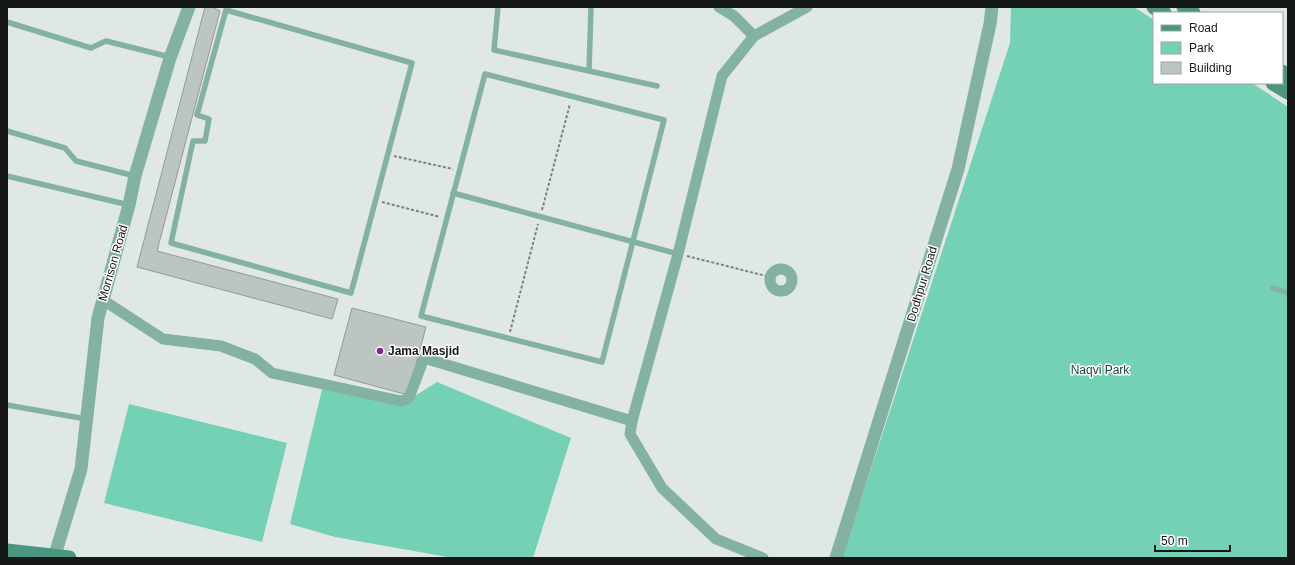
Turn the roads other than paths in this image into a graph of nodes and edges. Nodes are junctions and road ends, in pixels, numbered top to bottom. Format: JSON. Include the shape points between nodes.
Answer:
{"nodes":[{"id":1,"x":188,"y":7,"type":"edge"},
{"id":2,"x":498,"y":7,"type":"edge"},
{"id":3,"x":591,"y":7,"type":"edge"},
{"id":4,"x":719,"y":7,"type":"edge"},
{"id":5,"x":806,"y":7,"type":"edge"},
{"id":6,"x":992,"y":7,"type":"edge"},
{"id":7,"x":224,"y":8,"type":"edge"},
{"id":8,"x":7,"y":22,"type":"edge"},
{"id":9,"x":754,"y":36,"type":"junction"},
{"id":10,"x":170,"y":58,"type":"junction"},
{"id":11,"x":588,"y":71,"type":"junction"},
{"id":12,"x":1275,"y":84,"type":"edge"},
{"id":13,"x":657,"y":86,"type":"dead end"},
{"id":14,"x":1288,"y":92,"type":"edge"},
{"id":15,"x":7,"y":131,"type":"edge"},
{"id":16,"x":7,"y":176,"type":"edge"},
{"id":17,"x":135,"y":176,"type":"junction"},
{"id":18,"x":454,"y":193,"type":"junction"},
{"id":19,"x":129,"y":206,"type":"junction"},
{"id":20,"x":633,"y":242,"type":"junction"},
{"id":21,"x":678,"y":254,"type":"junction"},
{"id":22,"x":1273,"y":288,"type":"dead end"},
{"id":23,"x":1288,"y":292,"type":"edge"},
{"id":24,"x":103,"y":300,"type":"junction"},
{"id":25,"x":7,"y":405,"type":"edge"},
{"id":26,"x":86,"y":419,"type":"junction"},
{"id":27,"x":632,"y":421,"type":"junction"},
{"id":28,"x":7,"y":551,"type":"edge"},
{"id":29,"x":59,"y":557,"type":"edge"},
{"id":30,"x":763,"y":558,"type":"edge"},
{"id":31,"x":836,"y":558,"type":"edge"}],
"edges":[{"from":1,"to":10,"type":"street","name":"Morrison Road"},
{"from":2,"to":11,"type":"lane","via":[[494,50]]},
{"from":3,"to":11,"type":"lane"},
{"from":4,"to":9,"type":"street","via":[[734,16]]},
{"from":5,"to":9,"type":"street"},
{"from":6,"to":31,"type":"street","name":"Dodhpur Road","via":[[958,168]]},
{"from":7,"to":7,"type":"lane","via":[[197,115],[208,119],[205,141],[193,141],[171,243],[351,293],[412,63]]},
{"from":8,"to":10,"type":"lane","via":[[91,48],[106,41]]},
{"from":9,"to":21,"type":"street","via":[[722,76]]},
{"from":10,"to":17,"type":"street","name":"Morrison Road"},
{"from":11,"to":13,"type":"lane"},
{"from":12,"to":14,"type":"main road"},
{"from":15,"to":17,"type":"lane","via":[[65,148],[76,161]]},
{"from":16,"to":19,"type":"lane"},
{"from":17,"to":19,"type":"street","name":"Morrison Road"},
{"from":18,"to":20,"type":"lane"},
{"from":18,"to":20,"type":"lane","via":[[485,74],[664,120]]},
{"from":18,"to":20,"type":"lane","via":[[421,316],[602,362]]},
{"from":19,"to":24,"type":"street","name":"Morrison Road"},
{"from":20,"to":21,"type":"lane"},
{"from":21,"to":27,"type":"street"},
{"from":22,"to":23,"type":"lane"},
{"from":24,"to":26,"type":"street","name":"Morrison Road","via":[[98,318]]},
{"from":24,"to":27,"type":"street","via":[[163,339],[221,346],[255,359],[272,373],[401,401],[410,395],[424,358]]},
{"from":25,"to":26,"type":"lane"},
{"from":26,"to":29,"type":"street","name":"Morrison Road","via":[[81,469]]},
{"from":27,"to":30,"type":"street","via":[[630,434],[662,488],[716,539]]},
{"from":28,"to":29,"type":"main road"}]}
